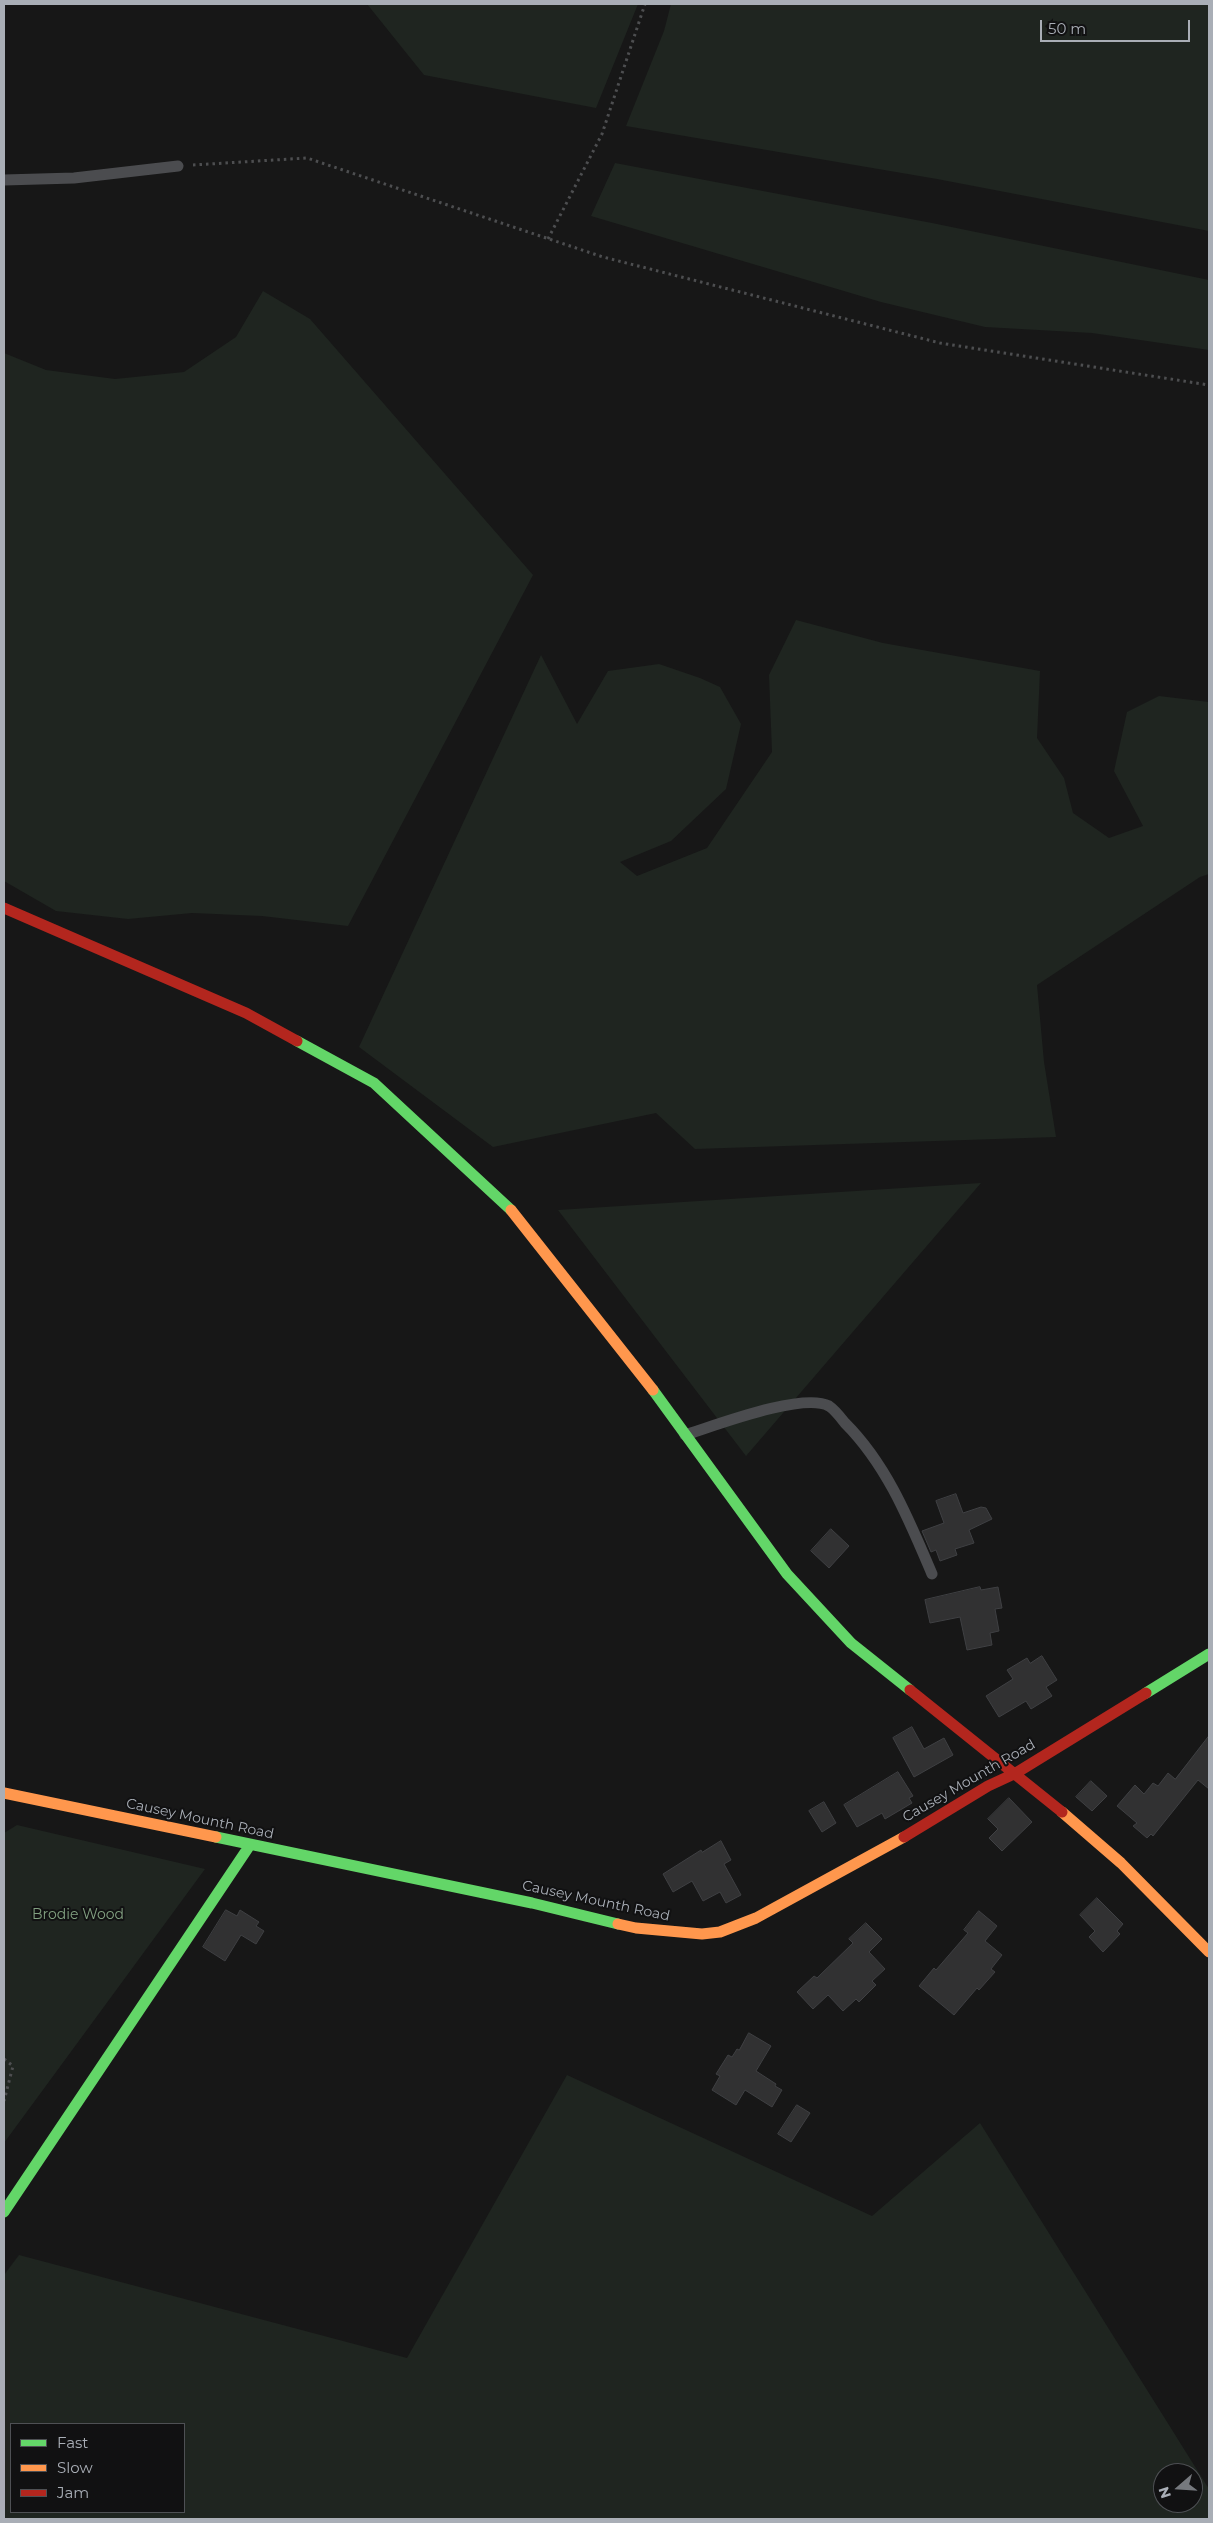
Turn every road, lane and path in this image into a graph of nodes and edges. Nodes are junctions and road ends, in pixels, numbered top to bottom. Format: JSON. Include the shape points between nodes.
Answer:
{"nodes":[{"id":1,"x":645,"y":4,"type":"edge"},
{"id":2,"x":178,"y":166,"type":"joint"},
{"id":3,"x":4,"y":180,"type":"edge"},
{"id":4,"x":548,"y":239,"type":"junction"},
{"id":5,"x":1209,"y":385,"type":"edge"},
{"id":6,"x":4,"y":908,"type":"edge"},
{"id":7,"x":685,"y":1435,"type":"junction"},
{"id":8,"x":932,"y":1574,"type":"dead end"},
{"id":9,"x":1209,"y":1654,"type":"edge"},
{"id":10,"x":1016,"y":1773,"type":"junction"},
{"id":11,"x":4,"y":1794,"type":"edge"},
{"id":12,"x":250,"y":1845,"type":"junction"},
{"id":13,"x":1209,"y":1952,"type":"edge"},
{"id":14,"x":4,"y":2059,"type":"edge"},
{"id":15,"x":4,"y":2100,"type":"edge"},
{"id":16,"x":4,"y":2212,"type":"edge"}],
"edges":[{"from":1,"to":4,"type":"path","via":[[602,134]]},
{"from":2,"to":3,"type":"lane","via":[[74,178]]},
{"from":2,"to":4,"type":"path","via":[[307,158]]},
{"from":4,"to":5,"type":"path","via":[[603,257],[940,343]]},
{"from":6,"to":7,"type":"street","via":[[246,1013],[374,1082],[511,1210],[629,1358]]},
{"from":7,"to":8,"type":"lane","via":[[762,1409],[810,1403],[829,1406],[865,1442],[900,1498]]},
{"from":7,"to":10,"type":"street","via":[[787,1574],[851,1643]]},
{"from":9,"to":10,"type":"street","name":"Causey Mounth Road"},
{"from":10,"to":12,"type":"street","name":"Causey Mounth Road","via":[[756,1918],[720,1932],[702,1934],[636,1928]]},
{"from":10,"to":13,"type":"street","via":[[1120,1863]]},
{"from":11,"to":12,"type":"street","name":"Causey Mounth Road"},
{"from":12,"to":16,"type":"street"},
{"from":14,"to":15,"type":"path","via":[[13,2066]]}]}
